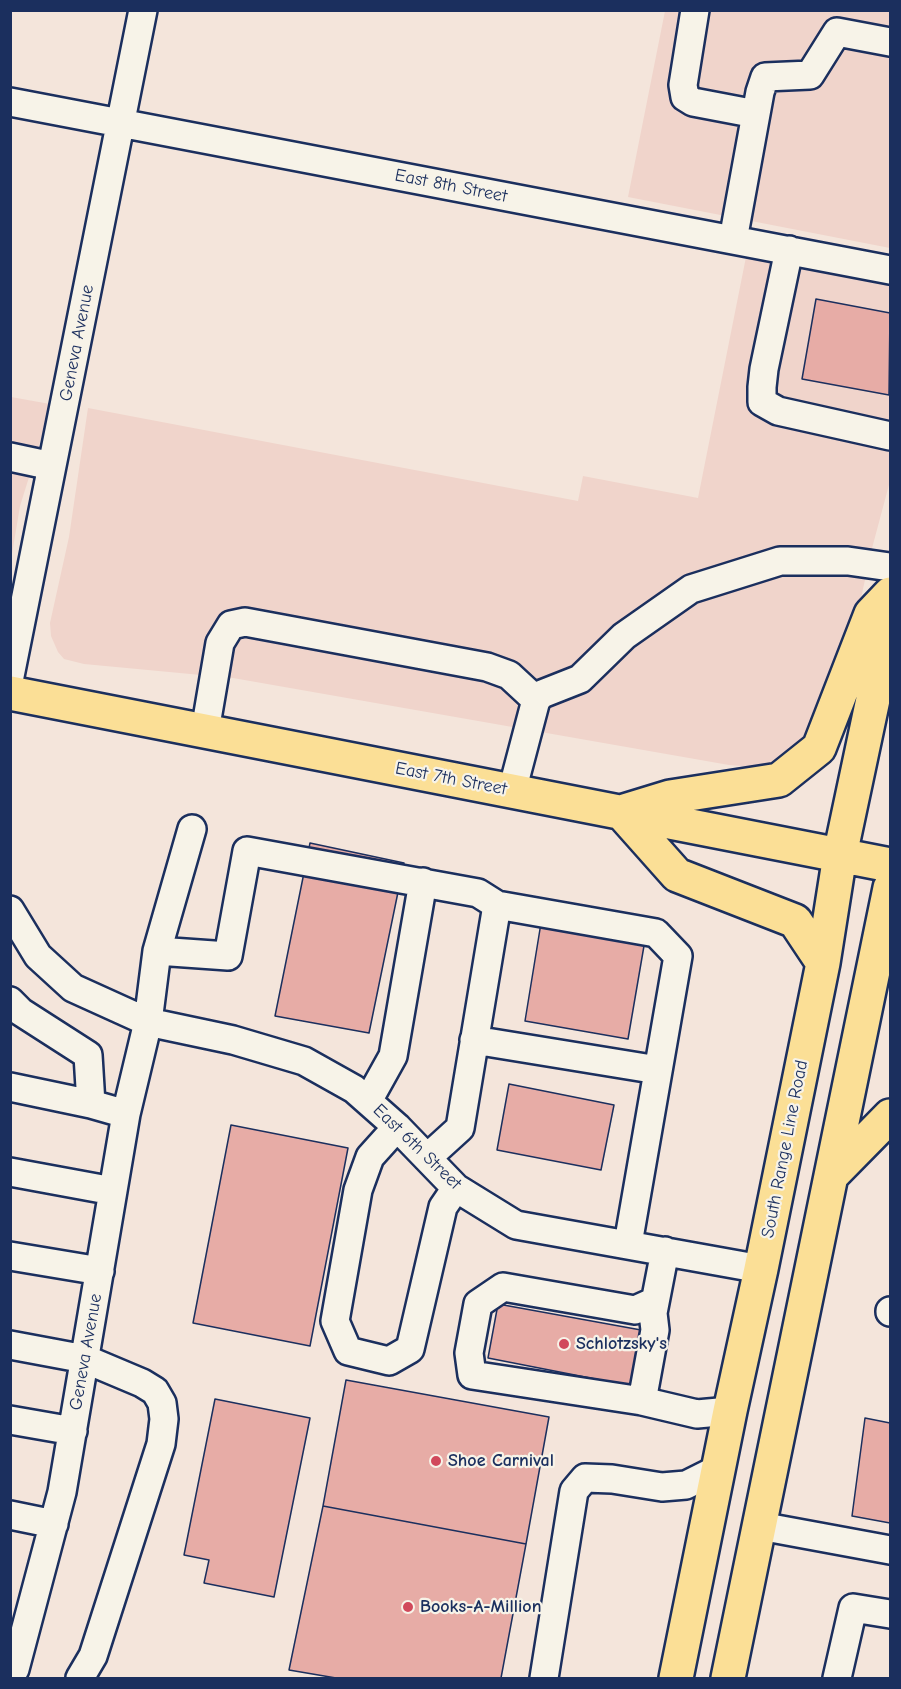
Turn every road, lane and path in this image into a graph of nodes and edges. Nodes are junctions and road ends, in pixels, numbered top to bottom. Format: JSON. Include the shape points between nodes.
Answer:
{"nodes":[{"id":1,"x":142,"y":10,"type":"edge"},
{"id":2,"x":695,"y":10,"type":"edge"},
{"id":3,"x":836,"y":21,"type":"edge"},
{"id":4,"x":891,"y":42,"type":"edge"},
{"id":5,"x":10,"y":102,"type":"edge"},
{"id":6,"x":756,"y":114,"type":"junction"},
{"id":7,"x":121,"y":123,"type":"junction"},
{"id":8,"x":733,"y":240,"type":"junction"},
{"id":9,"x":789,"y":250,"type":"junction"},
{"id":10,"x":891,"y":270,"type":"edge"},
{"id":11,"x":891,"y":436,"type":"edge"},
{"id":12,"x":10,"y":457,"type":"edge"},
{"id":13,"x":52,"y":466,"type":"junction"},
{"id":14,"x":891,"y":567,"type":"edge"},
{"id":15,"x":891,"y":594,"type":"edge"},
{"id":16,"x":891,"y":619,"type":"edge"},
{"id":17,"x":10,"y":675,"type":"edge"},
{"id":18,"x":10,"y":693,"type":"edge"},
{"id":19,"x":536,"y":700,"type":"junction"},
{"id":20,"x":205,"y":731,"type":"junction"},
{"id":21,"x":512,"y":791,"type":"junction"},
{"id":22,"x":621,"y":812,"type":"junction"},
{"id":23,"x":192,"y":829,"type":"dead end"},
{"id":24,"x":840,"y":855,"type":"junction"},
{"id":25,"x":891,"y":865,"type":"edge"},
{"id":26,"x":423,"y":882,"type":"junction"},
{"id":27,"x":891,"y":888,"type":"edge"},
{"id":28,"x":497,"y":904,"type":"junction"},
{"id":29,"x":10,"y":910,"type":"edge"},
{"id":30,"x":157,"y":951,"type":"junction"},
{"id":31,"x":823,"y":963,"type":"junction"},
{"id":32,"x":14,"y":1007,"type":"edge"},
{"id":33,"x":148,"y":1022,"type":"junction"},
{"id":34,"x":474,"y":1040,"type":"junction"},
{"id":35,"x":658,"y":1071,"type":"junction"},
{"id":36,"x":10,"y":1087,"type":"edge"},
{"id":37,"x":368,"y":1101,"type":"junction"},
{"id":38,"x":91,"y":1104,"type":"junction"},
{"id":39,"x":126,"y":1114,"type":"junction"},
{"id":40,"x":891,"y":1116,"type":"edge"},
{"id":41,"x":397,"y":1127,"type":"junction"},
{"id":42,"x":427,"y":1158,"type":"junction"},
{"id":43,"x":10,"y":1172,"type":"edge"},
{"id":44,"x":832,"y":1175,"type":"junction"},
{"id":45,"x":456,"y":1188,"type":"junction"},
{"id":46,"x":113,"y":1191,"type":"junction"},
{"id":47,"x":628,"y":1244,"type":"junction"},
{"id":48,"x":665,"y":1251,"type":"junction"},
{"id":49,"x":10,"y":1256,"type":"edge"},
{"id":50,"x":761,"y":1269,"type":"junction"},
{"id":51,"x":100,"y":1271,"type":"junction"},
{"id":52,"x":655,"y":1301,"type":"junction"},
{"id":53,"x":10,"y":1346,"type":"edge"},
{"id":54,"x":85,"y":1359,"type":"junction"},
{"id":55,"x":642,"y":1401,"type":"junction"},
{"id":56,"x":730,"y":1411,"type":"junction"},
{"id":57,"x":10,"y":1420,"type":"edge"},
{"id":58,"x":73,"y":1431,"type":"junction"},
{"id":59,"x":720,"y":1468,"type":"junction"},
{"id":60,"x":10,"y":1515,"type":"edge"},
{"id":61,"x":54,"y":1524,"type":"junction"},
{"id":62,"x":760,"y":1526,"type":"junction"},
{"id":63,"x":891,"y":1550,"type":"edge"},
{"id":64,"x":21,"y":1602,"type":"edge"},
{"id":65,"x":891,"y":1614,"type":"edge"},
{"id":66,"x":10,"y":1678,"type":"edge"},
{"id":67,"x":80,"y":1678,"type":"edge"},
{"id":68,"x":544,"y":1678,"type":"edge"},
{"id":69,"x":676,"y":1678,"type":"edge"},
{"id":70,"x":728,"y":1678,"type":"edge"},
{"id":71,"x":837,"y":1678,"type":"edge"}],
"edges":[{"from":1,"to":7,"type":"street","name":"Geneva Avenue"},
{"from":2,"to":6,"type":"street","via":[[683,85],[685,97]]},
{"from":3,"to":4,"type":"street"},
{"from":3,"to":6,"type":"street","via":[[810,75],[765,77]]},
{"from":5,"to":7,"type":"street","name":"East 8th Street"},
{"from":6,"to":8,"type":"street"},
{"from":7,"to":8,"type":"street","name":"East 8th Street"},
{"from":7,"to":13,"type":"street","name":"Geneva Avenue"},
{"from":8,"to":9,"type":"street","name":"East 8th Street"},
{"from":9,"to":10,"type":"street","name":"East 8th Street"},
{"from":9,"to":11,"type":"street","via":[[764,369],[762,402],[778,411]]},
{"from":12,"to":13,"type":"street"},
{"from":13,"to":17,"type":"street","name":"Geneva Avenue"},
{"from":14,"to":19,"type":"street","via":[[848,561],[780,561],[691,589],[624,636],[580,679]]},
{"from":15,"to":22,"type":"main road","via":[[871,615],[819,748],[787,774],[779,780],[670,797]]},
{"from":16,"to":24,"type":"main road","name":"South Range Line Road"},
{"from":18,"to":20,"type":"main road","name":"East 7th Street"},
{"from":19,"to":20,"type":"street","via":[[509,675],[487,667],[245,622],[231,625],[220,643]]},
{"from":19,"to":21,"type":"street"},
{"from":20,"to":21,"type":"main road","name":"East 7th Street"},
{"from":21,"to":22,"type":"main road","name":"East 7th Street"},
{"from":22,"to":24,"type":"main road","name":"East 7th Street"},
{"from":22,"to":31,"type":"main road","via":[[677,875],[795,921]]},
{"from":23,"to":30,"type":"street","name":"Geneva Avenue"},
{"from":24,"to":25,"type":"main road","name":"East 7th Street"},
{"from":24,"to":31,"type":"main road","name":"South Range Line Road"},
{"from":26,"to":28,"type":"street","via":[[478,893]]},
{"from":26,"to":30,"type":"street","via":[[247,851],[228,956]]},
{"from":26,"to":37,"type":"street","via":[[393,1056]]},
{"from":27,"to":44,"type":"main road"},
{"from":28,"to":34,"type":"street"},
{"from":28,"to":35,"type":"street","via":[[656,933],[678,956]]},
{"from":29,"to":33,"type":"street","via":[[38,956],[73,988]]},
{"from":30,"to":33,"type":"street","name":"Geneva Avenue"},
{"from":31,"to":50,"type":"main road","name":"South Range Line Road"},
{"from":32,"to":38,"type":"street","via":[[88,1055]]},
{"from":33,"to":37,"type":"street","name":"East 6th Street","via":[[304,1060]]},
{"from":33,"to":39,"type":"street","name":"Geneva Avenue"},
{"from":34,"to":35,"type":"street"},
{"from":34,"to":42,"type":"street","via":[[460,1128]]},
{"from":35,"to":47,"type":"street"},
{"from":36,"to":38,"type":"street"},
{"from":37,"to":41,"type":"street","name":"East 6th Street"},
{"from":38,"to":39,"type":"street"},
{"from":39,"to":46,"type":"street","name":"Geneva Avenue"},
{"from":40,"to":44,"type":"main road"},
{"from":41,"to":42,"type":"street","name":"East 6th Street"},
{"from":41,"to":45,"type":"street","via":[[370,1157],[358,1191],[335,1321],[348,1351],[388,1361],[410,1349],[443,1207]]},
{"from":42,"to":45,"type":"street","name":"East 6th Street"},
{"from":43,"to":46,"type":"street"},
{"from":44,"to":62,"type":"main road"},
{"from":45,"to":47,"type":"street","name":"East 6th Street","via":[[516,1225]]},
{"from":46,"to":51,"type":"street","name":"Geneva Avenue"},
{"from":47,"to":48,"type":"street","name":"East 6th Street"},
{"from":48,"to":50,"type":"street","name":"East 6th Street"},
{"from":48,"to":52,"type":"street"},
{"from":49,"to":51,"type":"street"},
{"from":50,"to":56,"type":"main road","name":"South Range Line Road"},
{"from":51,"to":54,"type":"street","name":"Geneva Avenue"},
{"from":52,"to":55,"type":"street","via":[[655,1330]]},
{"from":52,"to":55,"type":"street","via":[[635,1310],[503,1287],[478,1304],[470,1353],[472,1375]]},
{"from":53,"to":54,"type":"street"},
{"from":54,"to":58,"type":"street","name":"Geneva Avenue"},
{"from":54,"to":67,"type":"street","via":[[155,1391],[164,1419],[161,1444],[93,1656]]},
{"from":55,"to":56,"type":"street","via":[[697,1414]]},
{"from":56,"to":59,"type":"main road","name":"South Range Line Road"},
{"from":57,"to":58,"type":"street"},
{"from":58,"to":61,"type":"street","name":"Geneva Avenue"},
{"from":59,"to":68,"type":"street","via":[[686,1485],[662,1487],[585,1478],[574,1491]]},
{"from":59,"to":69,"type":"main road","name":"South Range Line Road"},
{"from":60,"to":61,"type":"street"},
{"from":61,"to":64,"type":"street","name":"Geneva Avenue"},
{"from":62,"to":63,"type":"street"},
{"from":62,"to":70,"type":"main road"},
{"from":64,"to":66,"type":"street","name":"Geneva Avenue"},
{"from":65,"to":71,"type":"street","via":[[852,1608]]}]}
